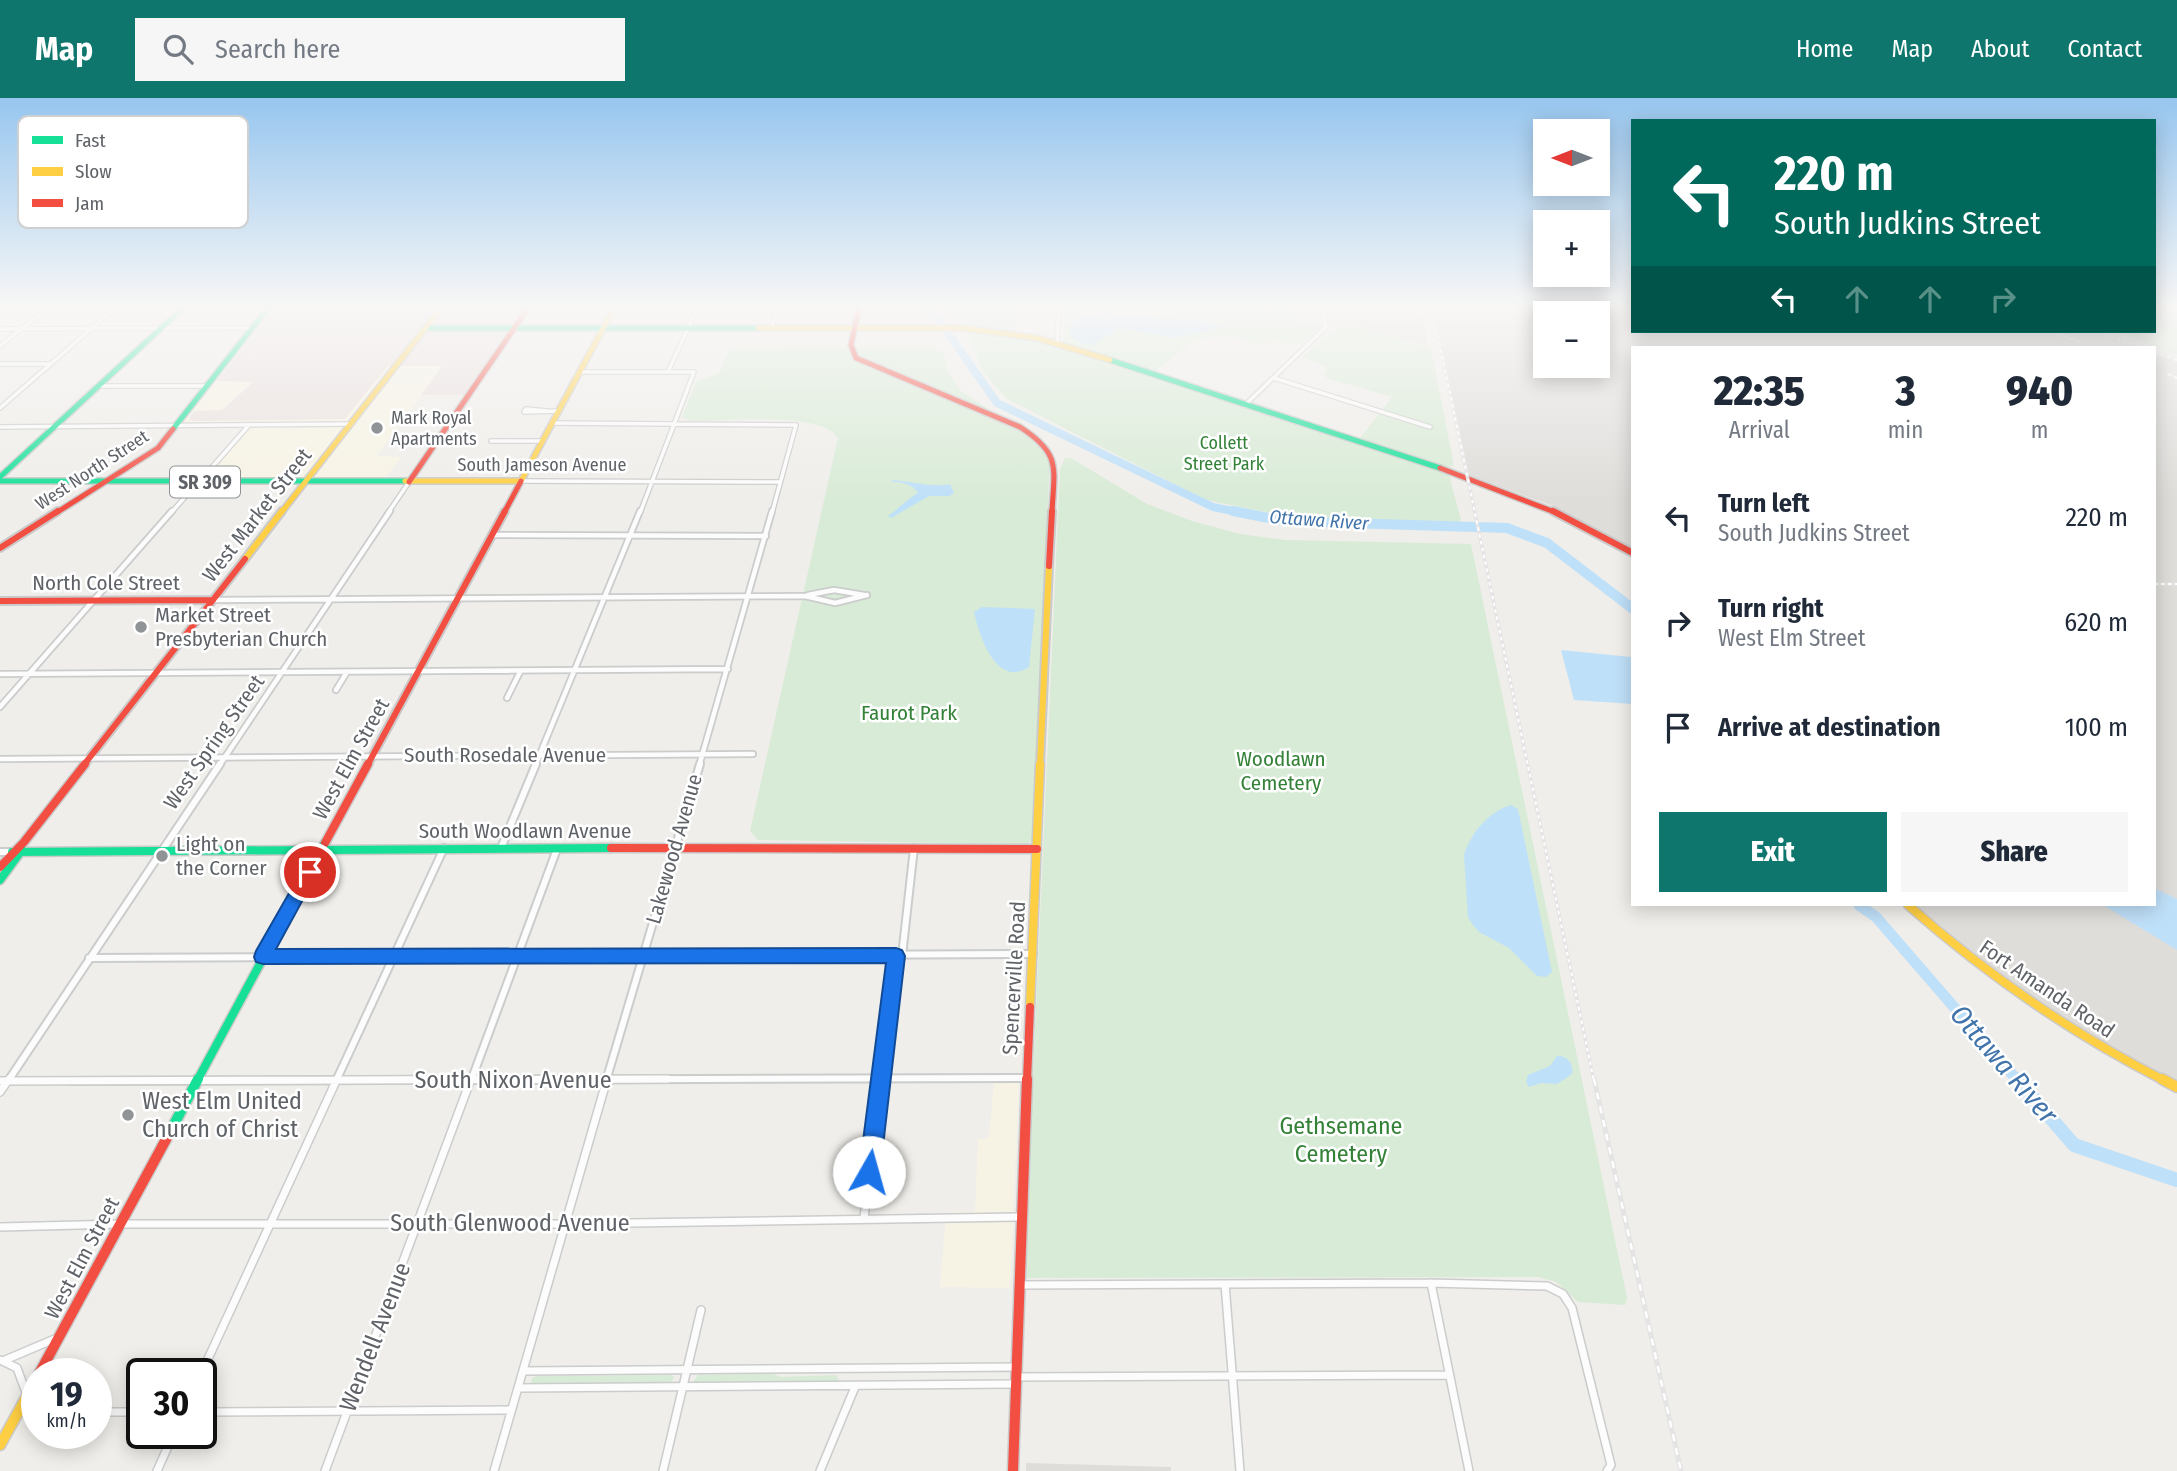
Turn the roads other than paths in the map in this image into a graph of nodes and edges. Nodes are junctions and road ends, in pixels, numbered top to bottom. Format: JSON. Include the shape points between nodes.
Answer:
{"nodes":[{"id":1,"x":41,"y":372,"type":"edge"},
{"id":2,"x":114,"y":372,"type":"edge"},
{"id":3,"x":218,"y":372,"type":"edge"},
{"id":4,"x":392,"y":372,"type":"edge"},
{"id":5,"x":485,"y":372,"type":"edge"},
{"id":6,"x":580,"y":372,"type":"edge"},
{"id":7,"x":694,"y":372,"type":"edge"},
{"id":8,"x":891,"y":372,"type":"edge"},
{"id":9,"x":1147,"y":372,"type":"edge"},
{"id":10,"x":1280,"y":372,"type":"edge"},
{"id":11,"x":1274,"y":378,"type":"junction"},
{"id":12,"x":99,"y":386,"type":"junction"},
{"id":13,"x":207,"y":386,"type":"junction"},
{"id":14,"x":1245,"y":405,"type":"junction"},
{"id":15,"x":0,"y":408,"type":"edge"},
{"id":16,"x":547,"y":411,"type":"junction"},
{"id":17,"x":558,"y":411,"type":"junction"},
{"id":18,"x":552,"y":423,"type":"junction"},
{"id":19,"x":675,"y":423,"type":"junction"},
{"id":20,"x":351,"y":424,"type":"junction"},
{"id":21,"x":249,"y":425,"type":"junction"},
{"id":22,"x":177,"y":426,"type":"junction"},
{"id":23,"x":55,"y":427,"type":"junction"},
{"id":24,"x":1430,"y":427,"type":"dead end"},
{"id":25,"x":0,"y":428,"type":"edge"},
{"id":26,"x":491,"y":441,"type":"dead end"},
{"id":27,"x":542,"y":441,"type":"junction"},
{"id":28,"x":0,"y":479,"type":"edge"},
{"id":29,"x":106,"y":481,"type":"junction"},
{"id":30,"x":521,"y":481,"type":"junction"},
{"id":31,"x":652,"y":481,"type":"junction"},
{"id":32,"x":199,"y":482,"type":"junction"},
{"id":33,"x":305,"y":482,"type":"junction"},
{"id":34,"x":409,"y":482,"type":"junction"},
{"id":35,"x":780,"y":482,"type":"junction"},
{"id":36,"x":631,"y":535,"type":"junction"},
{"id":37,"x":492,"y":536,"type":"junction"},
{"id":38,"x":766,"y":536,"type":"junction"},
{"id":39,"x":0,"y":548,"type":"edge"},
{"id":40,"x":1631,"y":552,"type":"edge"},
{"id":41,"x":804,"y":596,"type":"junction"},
{"id":42,"x":458,"y":597,"type":"junction"},
{"id":43,"x":604,"y":597,"type":"junction"},
{"id":44,"x":749,"y":597,"type":"junction"},
{"id":45,"x":331,"y":599,"type":"junction"},
{"id":46,"x":213,"y":600,"type":"junction"},
{"id":47,"x":0,"y":601,"type":"edge"},
{"id":48,"x":95,"y":601,"type":"junction"},
{"id":49,"x":728,"y":669,"type":"junction"},
{"id":50,"x":418,"y":672,"type":"junction"},
{"id":51,"x":520,"y":672,"type":"junction"},
{"id":52,"x":573,"y":672,"type":"junction"},
{"id":53,"x":282,"y":673,"type":"junction"},
{"id":54,"x":347,"y":673,"type":"junction"},
{"id":55,"x":0,"y":674,"type":"edge"},
{"id":56,"x":29,"y":674,"type":"junction"},
{"id":57,"x":156,"y":674,"type":"junction"},
{"id":58,"x":336,"y":690,"type":"dead end"},
{"id":59,"x":508,"y":698,"type":"dead end"},
{"id":60,"x":0,"y":707,"type":"edge"},
{"id":61,"x":702,"y":753,"type":"junction"},
{"id":62,"x":753,"y":754,"type":"dead end"},
{"id":63,"x":373,"y":755,"type":"junction"},
{"id":64,"x":538,"y":755,"type":"junction"},
{"id":65,"x":224,"y":757,"type":"junction"},
{"id":66,"x":90,"y":758,"type":"junction"},
{"id":67,"x":0,"y":759,"type":"edge"},
{"id":68,"x":24,"y":842,"type":"junction"},
{"id":69,"x":444,"y":848,"type":"junction"},
{"id":70,"x":501,"y":848,"type":"junction"},
{"id":71,"x":676,"y":848,"type":"junction"},
{"id":72,"x":914,"y":848,"type":"junction"},
{"id":73,"x":557,"y":849,"type":"junction"},
{"id":74,"x":1037,"y":849,"type":"junction"},
{"id":75,"x":321,"y":850,"type":"junction"},
{"id":76,"x":0,"y":852,"type":"edge"},
{"id":77,"x":12,"y":852,"type":"junction"},
{"id":78,"x":22,"y":852,"type":"junction"},
{"id":79,"x":159,"y":852,"type":"junction"},
{"id":80,"x":0,"y":867,"type":"edge"},
{"id":81,"x":0,"y":880,"type":"edge"},
{"id":82,"x":1909,"y":906,"type":"edge"},
{"id":83,"x":1033,"y":954,"type":"junction"},
{"id":84,"x":393,"y":956,"type":"junction"},
{"id":85,"x":899,"y":956,"type":"junction"},
{"id":86,"x":263,"y":957,"type":"junction"},
{"id":87,"x":515,"y":957,"type":"junction"},
{"id":88,"x":642,"y":957,"type":"junction"},
{"id":89,"x":89,"y":958,"type":"junction"},
{"id":90,"x":336,"y":1079,"type":"junction"},
{"id":91,"x":881,"y":1079,"type":"junction"},
{"id":92,"x":1027,"y":1079,"type":"junction"},
{"id":93,"x":195,"y":1080,"type":"junction"},
{"id":94,"x":469,"y":1080,"type":"junction"},
{"id":95,"x":4,"y":1081,"type":"edge"},
{"id":96,"x":606,"y":1081,"type":"junction"},
{"id":97,"x":2177,"y":1087,"type":"edge"},
{"id":98,"x":0,"y":1092,"type":"edge"},
{"id":99,"x":1021,"y":1217,"type":"junction"},
{"id":100,"x":863,"y":1218,"type":"junction"},
{"id":101,"x":270,"y":1223,"type":"junction"},
{"id":102,"x":120,"y":1224,"type":"junction"},
{"id":103,"x":418,"y":1224,"type":"junction"},
{"id":104,"x":564,"y":1224,"type":"junction"},
{"id":105,"x":0,"y":1227,"type":"edge"},
{"id":106,"x":1432,"y":1283,"type":"junction"},
{"id":107,"x":1225,"y":1284,"type":"junction"},
{"id":108,"x":1019,"y":1285,"type":"junction"},
{"id":109,"x":701,"y":1310,"type":"dead end"},
{"id":110,"x":59,"y":1337,"type":"junction"},
{"id":111,"x":48,"y":1358,"type":"edge"},
{"id":112,"x":208,"y":1358,"type":"edge"},
{"id":113,"x":2,"y":1360,"type":"edge"},
{"id":114,"x":1016,"y":1367,"type":"junction"},
{"id":115,"x":687,"y":1370,"type":"junction"},
{"id":116,"x":523,"y":1371,"type":"junction"},
{"id":117,"x":21,"y":1373,"type":"edge"},
{"id":118,"x":1449,"y":1375,"type":"junction"},
{"id":119,"x":1232,"y":1376,"type":"junction"},
{"id":120,"x":1015,"y":1380,"type":"junction"},
{"id":121,"x":855,"y":1387,"type":"junction"},
{"id":122,"x":518,"y":1388,"type":"junction"},
{"id":123,"x":684,"y":1388,"type":"junction"},
{"id":124,"x":21,"y":1407,"type":"edge"},
{"id":125,"x":511,"y":1410,"type":"junction"},
{"id":126,"x":347,"y":1411,"type":"junction"},
{"id":127,"x":18,"y":1412,"type":"joint"},
{"id":128,"x":217,"y":1412,"type":"edge"},
{"id":129,"x":0,"y":1445,"type":"edge"},
{"id":130,"x":167,"y":1449,"type":"edge"},
{"id":131,"x":157,"y":1471,"type":"edge"},
{"id":132,"x":325,"y":1471,"type":"edge"},
{"id":133,"x":494,"y":1471,"type":"edge"},
{"id":134,"x":663,"y":1471,"type":"edge"},
{"id":135,"x":820,"y":1471,"type":"edge"},
{"id":136,"x":1013,"y":1471,"type":"edge"},
{"id":137,"x":1240,"y":1471,"type":"edge"},
{"id":138,"x":1468,"y":1471,"type":"edge"},
{"id":139,"x":1607,"y":1471,"type":"edge"}],
"edges":[{"from":1,"to":15,"type":"street"},
{"from":2,"to":12,"type":"street"},
{"from":3,"to":13,"type":"street","name":"West North Street"},
{"from":4,"to":20,"type":"street","name":"West Market Street"},
{"from":5,"to":34,"type":"street","name":"West Spring Street"},
{"from":6,"to":17,"type":"street","name":"West Elm Street"},
{"from":7,"to":19,"type":"street"},
{"from":8,"to":74,"type":"street","name":"Spencerville Road","via":[[1020,427],[1039,439],[1053,456]]},
{"from":9,"to":14,"type":"street"},
{"from":10,"to":11,"type":"street"},
{"from":11,"to":14,"type":"street"},
{"from":11,"to":24,"type":"street"},
{"from":12,"to":13,"type":"street"},
{"from":12,"to":23,"type":"street"},
{"from":13,"to":22,"type":"street","name":"West North Street"},
{"from":14,"to":40,"type":"street","via":[[1512,491],[1560,511]]},
{"from":16,"to":16,"type":"street","via":[[526,409],[524,412],[543,412]]},
{"from":16,"to":17,"type":"street"},
{"from":17,"to":18,"type":"street","name":"West Elm Street"},
{"from":18,"to":19,"type":"street"},
{"from":18,"to":27,"type":"street","name":"West Elm Street"},
{"from":19,"to":31,"type":"street"},
{"from":19,"to":35,"type":"street","name":"Lakewood Avenue","via":[[796,425]]},
{"from":20,"to":21,"type":"street"},
{"from":20,"to":33,"type":"street","name":"West Market Street"},
{"from":21,"to":22,"type":"street"},
{"from":21,"to":32,"type":"street"},
{"from":22,"to":23,"type":"street"},
{"from":22,"to":29,"type":"street","name":"West North Street","via":[[158,448]]},
{"from":23,"to":25,"type":"street"},
{"from":23,"to":28,"type":"street"},
{"from":26,"to":27,"type":"street"},
{"from":27,"to":30,"type":"street","name":"West Elm Street"},
{"from":28,"to":29,"type":"street","number":"SR 309"},
{"from":29,"to":32,"type":"street","number":"SR 309"},
{"from":29,"to":39,"type":"street","name":"West North Street"},
{"from":30,"to":31,"type":"street","name":"South Jameson Avenue"},
{"from":30,"to":34,"type":"street","name":"South Jameson Avenue","number":"SR 309"},
{"from":30,"to":37,"type":"street","name":"West Elm Street"},
{"from":31,"to":35,"type":"street","name":"South Jameson Avenue"},
{"from":31,"to":36,"type":"street"},
{"from":32,"to":33,"type":"street","number":"SR 309"},
{"from":32,"to":48,"type":"street"},
{"from":33,"to":34,"type":"street","name":"South Jameson Avenue","number":"SR 309"},
{"from":33,"to":46,"type":"street","name":"West Market Street"},
{"from":34,"to":45,"type":"street","name":"West Spring Street"},
{"from":35,"to":38,"type":"street","name":"Lakewood Avenue"},
{"from":36,"to":37,"type":"street"},
{"from":36,"to":38,"type":"street"},
{"from":36,"to":43,"type":"street"},
{"from":37,"to":42,"type":"street","name":"West Elm Street"},
{"from":38,"to":44,"type":"street","name":"Lakewood Avenue"},
{"from":41,"to":41,"type":"street","via":[[835,603],[867,595],[834,590]]},
{"from":41,"to":44,"type":"street"},
{"from":42,"to":43,"type":"street"},
{"from":42,"to":45,"type":"street"},
{"from":42,"to":50,"type":"street","name":"West Elm Street"},
{"from":43,"to":44,"type":"street"},
{"from":43,"to":52,"type":"street"},
{"from":44,"to":49,"type":"street","name":"Lakewood Avenue"},
{"from":45,"to":46,"type":"street"},
{"from":45,"to":53,"type":"street","name":"West Spring Street"},
{"from":46,"to":48,"type":"street","name":"North Cole Street"},
{"from":46,"to":57,"type":"street","name":"West Market Street"},
{"from":47,"to":48,"type":"street","name":"North Cole Street"},
{"from":48,"to":56,"type":"street"},
{"from":49,"to":52,"type":"street"},
{"from":49,"to":61,"type":"street","name":"Lakewood Avenue"},
{"from":50,"to":51,"type":"street"},
{"from":50,"to":54,"type":"street"},
{"from":50,"to":63,"type":"street","name":"West Elm Street"},
{"from":51,"to":52,"type":"street"},
{"from":51,"to":59,"type":"street"},
{"from":52,"to":64,"type":"street"},
{"from":53,"to":54,"type":"street"},
{"from":53,"to":57,"type":"street"},
{"from":53,"to":65,"type":"street","name":"West Spring Street"},
{"from":54,"to":58,"type":"street"},
{"from":55,"to":56,"type":"street"},
{"from":56,"to":57,"type":"street"},
{"from":56,"to":60,"type":"street"},
{"from":57,"to":66,"type":"street","name":"West Market Street"},
{"from":61,"to":62,"type":"street","name":"South Rosedale Avenue"},
{"from":61,"to":64,"type":"street","name":"South Rosedale Avenue"},
{"from":61,"to":71,"type":"street","name":"Lakewood Avenue"},
{"from":63,"to":64,"type":"street","name":"South Rosedale Avenue"},
{"from":63,"to":65,"type":"street","name":"South Rosedale Avenue"},
{"from":63,"to":75,"type":"street","name":"West Elm Street"},
{"from":64,"to":70,"type":"street"},
{"from":65,"to":66,"type":"street","name":"South Rosedale Avenue"},
{"from":65,"to":79,"type":"street","name":"West Spring Street"},
{"from":66,"to":67,"type":"street","name":"South Rosedale Avenue"},
{"from":66,"to":68,"type":"street","name":"West Market Street"},
{"from":68,"to":77,"type":"street","name":"West Market Street"},
{"from":68,"to":78,"type":"street","name":"West Market Street"},
{"from":69,"to":70,"type":"street","name":"South Woodlawn Avenue"},
{"from":69,"to":75,"type":"street","name":"South Woodlawn Avenue"},
{"from":69,"to":84,"type":"street"},
{"from":70,"to":73,"type":"street","name":"South Woodlawn Avenue"},
{"from":71,"to":72,"type":"street","name":"South Woodlawn Avenue"},
{"from":71,"to":73,"type":"street","name":"South Woodlawn Avenue"},
{"from":71,"to":88,"type":"street","name":"Lakewood Avenue"},
{"from":72,"to":74,"type":"street","name":"South Woodlawn Avenue"},
{"from":72,"to":85,"type":"street"},
{"from":73,"to":87,"type":"street","name":"Wendell Avenue"},
{"from":74,"to":83,"type":"street","name":"Spencerville Road"},
{"from":75,"to":79,"type":"street","name":"South Woodlawn Avenue"},
{"from":75,"to":86,"type":"street","name":"West Elm Street"},
{"from":76,"to":77,"type":"street"},
{"from":77,"to":78,"type":"street","name":"South Woodlawn Avenue"},
{"from":77,"to":80,"type":"street","name":"West Market Street"},
{"from":78,"to":79,"type":"street","name":"South Woodlawn Avenue"},
{"from":78,"to":81,"type":"street","name":"West Market Street"},
{"from":79,"to":89,"type":"street","name":"West Spring Street"},
{"from":82,"to":97,"type":"street","name":"Fort Amanda Road","via":[[1974,963],[2046,1014]]},
{"from":83,"to":85,"type":"street"},
{"from":83,"to":92,"type":"street","name":"Spencerville Road"},
{"from":84,"to":86,"type":"street"},
{"from":84,"to":87,"type":"street"},
{"from":84,"to":90,"type":"street"},
{"from":85,"to":88,"type":"street"},
{"from":85,"to":91,"type":"street"},
{"from":86,"to":89,"type":"street"},
{"from":86,"to":93,"type":"street","name":"West Elm Street"},
{"from":87,"to":88,"type":"street"},
{"from":87,"to":94,"type":"street","name":"Wendell Avenue"},
{"from":88,"to":96,"type":"street","name":"Lakewood Avenue"},
{"from":89,"to":95,"type":"street","name":"West Spring Street"},
{"from":90,"to":93,"type":"street","name":"South Nixon Avenue"},
{"from":90,"to":94,"type":"street","name":"South Nixon Avenue"},
{"from":90,"to":101,"type":"street"},
{"from":91,"to":92,"type":"street","name":"South Nixon Avenue"},
{"from":91,"to":96,"type":"street","name":"South Nixon Avenue"},
{"from":91,"to":100,"type":"street"},
{"from":92,"to":99,"type":"street","name":"Spencerville Road"},
{"from":93,"to":95,"type":"street","name":"South Nixon Avenue"},
{"from":93,"to":102,"type":"street","name":"West Elm Street"},
{"from":94,"to":96,"type":"street","name":"South Nixon Avenue"},
{"from":94,"to":103,"type":"street","name":"Wendell Avenue"},
{"from":95,"to":98,"type":"street","name":"West Spring Street"},
{"from":96,"to":104,"type":"street","name":"Lakewood Avenue"},
{"from":99,"to":100,"type":"street","name":"South Glenwood Avenue"},
{"from":99,"to":108,"type":"street","name":"Spencerville Road"},
{"from":100,"to":104,"type":"street","name":"South Glenwood Avenue"},
{"from":101,"to":102,"type":"street","name":"South Glenwood Avenue"},
{"from":101,"to":103,"type":"street","name":"South Glenwood Avenue"},
{"from":101,"to":112,"type":"street"},
{"from":102,"to":105,"type":"street","name":"South Glenwood Avenue"},
{"from":102,"to":110,"type":"street","name":"West Elm Street"},
{"from":103,"to":104,"type":"street","name":"South Glenwood Avenue"},
{"from":103,"to":126,"type":"street","name":"Wendell Avenue"},
{"from":104,"to":116,"type":"street","name":"Lakewood Avenue"},
{"from":106,"to":107,"type":"street"},
{"from":106,"to":118,"type":"street"},
{"from":106,"to":139,"type":"street","via":[[1537,1284],[1563,1294],[1572,1308],[1609,1458]]},
{"from":107,"to":108,"type":"street"},
{"from":107,"to":119,"type":"street"},
{"from":108,"to":114,"type":"street","name":"Spencerville Road"},
{"from":109,"to":115,"type":"street"},
{"from":110,"to":111,"type":"street","name":"West Elm Street"},
{"from":110,"to":113,"type":"street"},
{"from":113,"to":117,"type":"street"},
{"from":114,"to":115,"type":"street"},
{"from":114,"to":120,"type":"street","name":"Spencerville Road"},
{"from":115,"to":116,"type":"street"},
{"from":115,"to":123,"type":"street"},
{"from":116,"to":122,"type":"street","name":"Lakewood Avenue"},
{"from":118,"to":119,"type":"street"},
{"from":118,"to":138,"type":"street"},
{"from":119,"to":120,"type":"street"},
{"from":119,"to":137,"type":"street"},
{"from":120,"to":121,"type":"street"},
{"from":120,"to":136,"type":"street","name":"Spencerville Road"},
{"from":121,"to":123,"type":"street"},
{"from":121,"to":135,"type":"street"},
{"from":122,"to":123,"type":"street"},
{"from":122,"to":125,"type":"street","name":"Lakewood Avenue"},
{"from":123,"to":134,"type":"street"},
{"from":124,"to":127,"type":"street","name":"West Elm Street"},
{"from":125,"to":126,"type":"street"},
{"from":125,"to":133,"type":"street","name":"Lakewood Avenue"},
{"from":126,"to":128,"type":"street"},
{"from":126,"to":132,"type":"street","name":"Wendell Avenue"},
{"from":127,"to":129,"type":"street","name":"West Elm Street"},
{"from":130,"to":131,"type":"street"}]}
